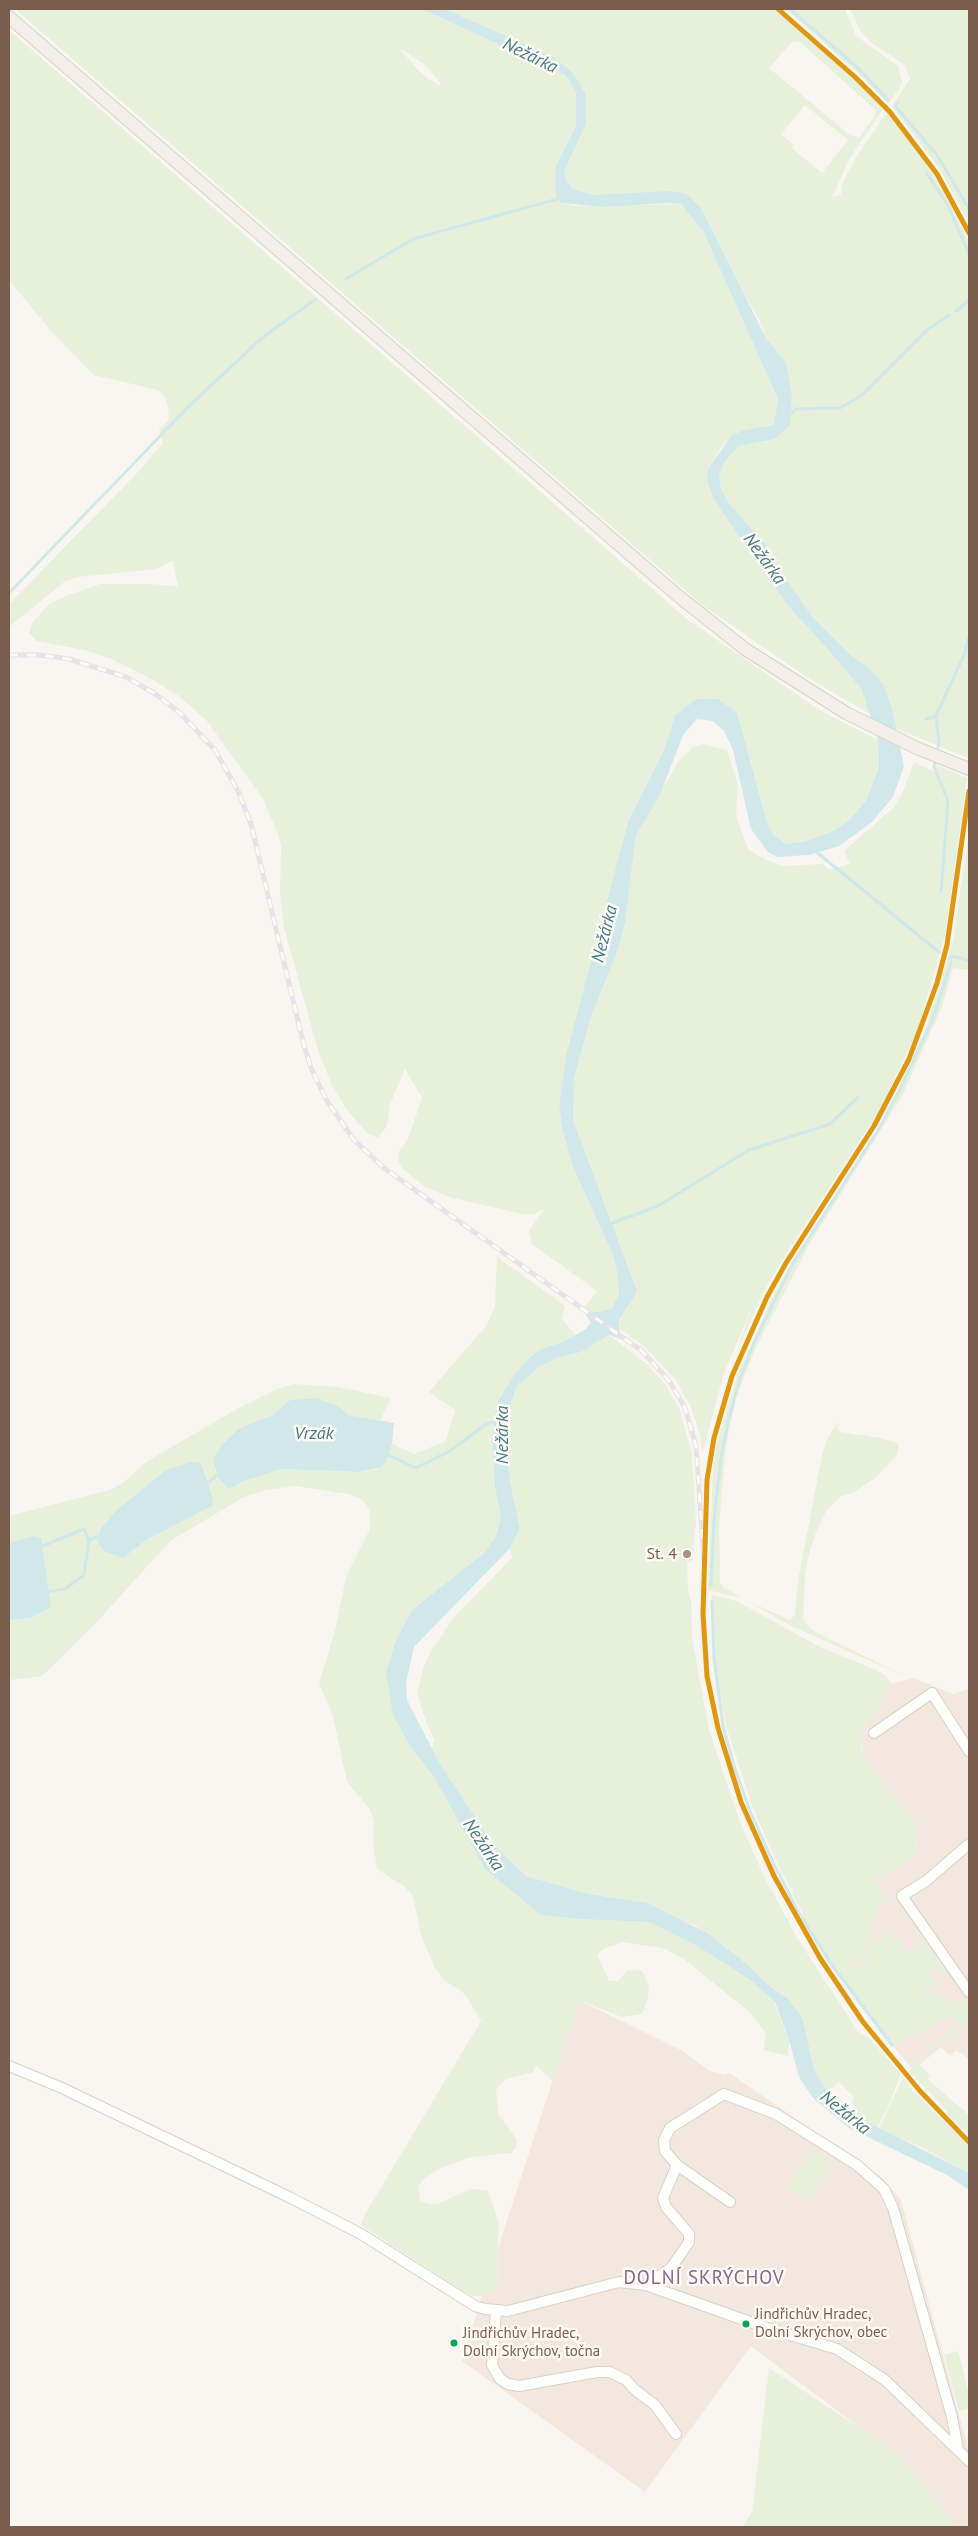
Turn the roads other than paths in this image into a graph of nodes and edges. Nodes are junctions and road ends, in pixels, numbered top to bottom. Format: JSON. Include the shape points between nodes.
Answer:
{"nodes":[{"id":1,"x":9,"y":16,"type":"edge"},
{"id":2,"x":969,"y":769,"type":"edge"},
{"id":3,"x":874,"y":1733,"type":"dead end"},
{"id":4,"x":969,"y":1751,"type":"edge"},
{"id":5,"x":969,"y":1844,"type":"edge"},
{"id":6,"x":969,"y":1992,"type":"edge"},
{"id":7,"x":9,"y":2066,"type":"edge"},
{"id":8,"x":677,"y":2165,"type":"junction"},
{"id":9,"x":730,"y":2202,"type":"dead end"},
{"id":10,"x":665,"y":2273,"type":"junction"},
{"id":11,"x":646,"y":2285,"type":"junction"},
{"id":12,"x":676,"y":2295,"type":"junction"},
{"id":13,"x":496,"y":2311,"type":"junction"},
{"id":14,"x":676,"y":2434,"type":"dead end"},
{"id":15,"x":958,"y":2450,"type":"junction"},
{"id":16,"x":969,"y":2461,"type":"edge"}],
"edges":[{"from":1,"to":2,"type":"main road","via":[[676,595],[744,648],[827,702]]},
{"from":3,"to":4,"type":"street","via":[[932,1693]]},
{"from":5,"to":6,"type":"street","via":[[926,1881],[902,1896]]},
{"from":7,"to":13,"type":"street","via":[[289,2196],[361,2234],[466,2302]]},
{"from":8,"to":9,"type":"street"},
{"from":8,"to":10,"type":"street","via":[[663,2198],[666,2207],[689,2234],[690,2242]]},
{"from":8,"to":15,"type":"street","via":[[665,2151],[664,2140],[670,2128],[724,2094],[776,2114],[872,2176],[884,2189],[893,2208],[952,2417]]},
{"from":10,"to":11,"type":"street"},
{"from":10,"to":12,"type":"street"},
{"from":11,"to":12,"type":"street"},
{"from":11,"to":13,"type":"street","via":[[619,2282],[521,2309]]},
{"from":12,"to":15,"type":"street","via":[[836,2349],[885,2380]]},
{"from":13,"to":14,"type":"street","via":[[492,2365],[508,2384],[518,2386],[610,2372],[626,2380],[655,2405]]},
{"from":15,"to":16,"type":"street"}]}
